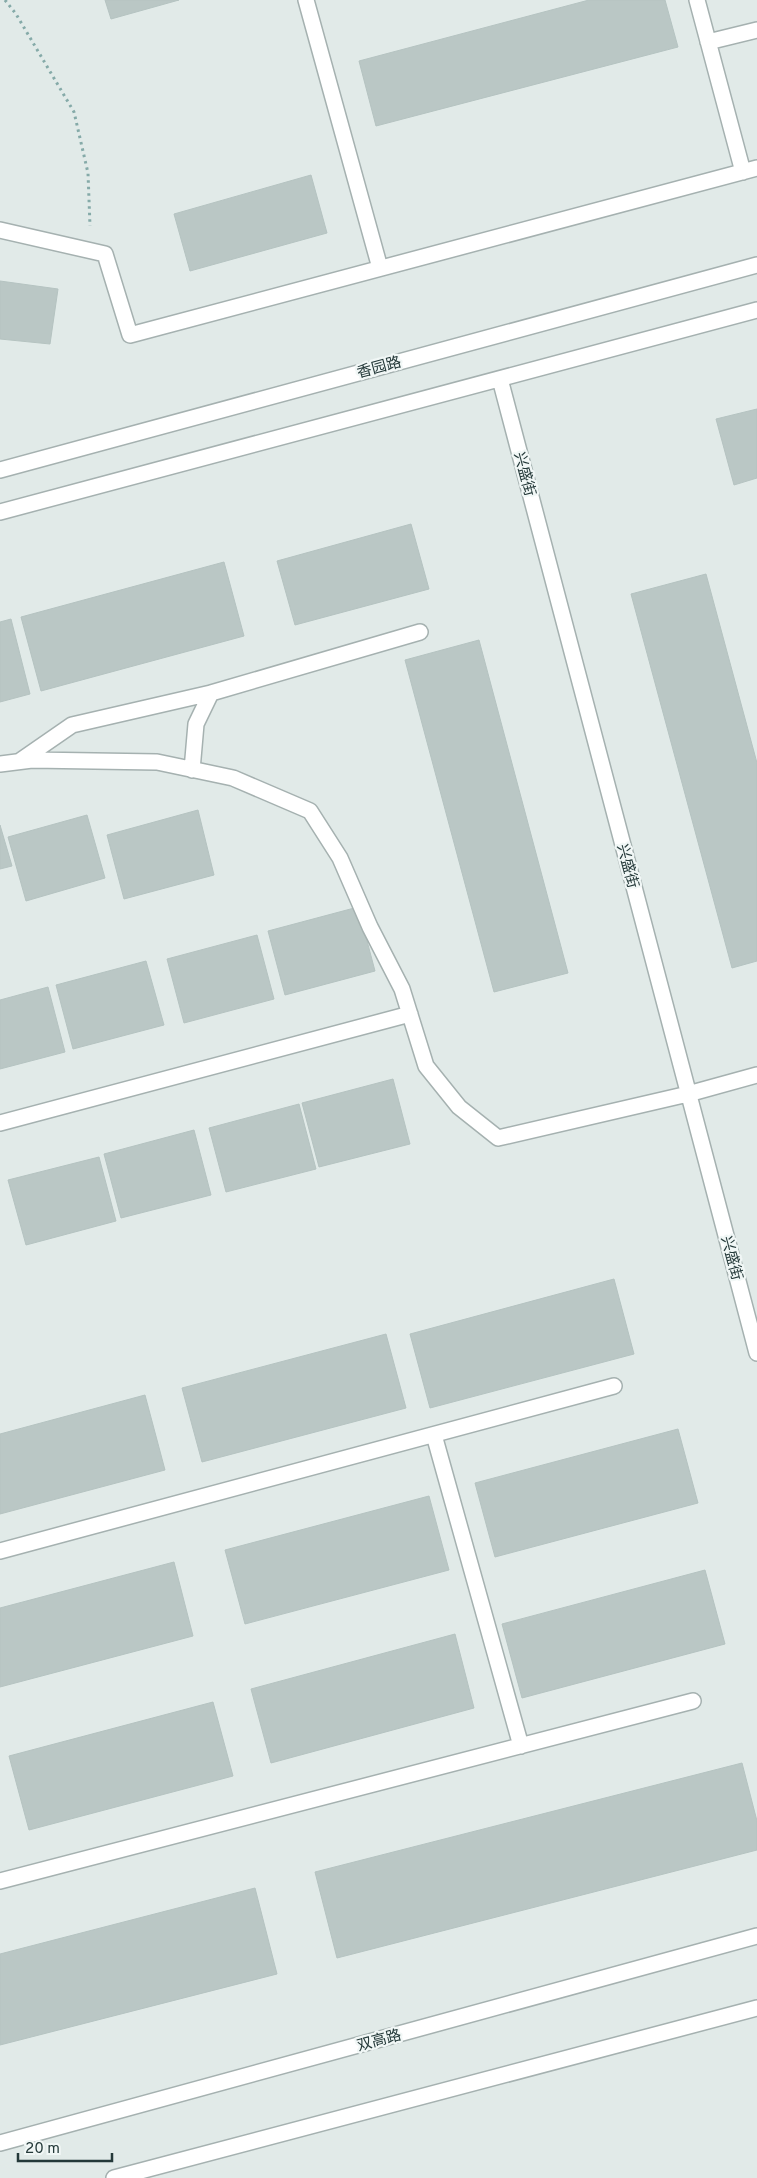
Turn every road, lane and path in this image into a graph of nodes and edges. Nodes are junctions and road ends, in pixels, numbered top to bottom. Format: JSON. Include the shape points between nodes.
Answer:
{"nodes":[{"id":1,"x":5,"y":0,"type":"edge"},
{"id":2,"x":306,"y":0,"type":"edge"},
{"id":3,"x":697,"y":0,"type":"edge"},
{"id":4,"x":757,"y":30,"type":"edge"},
{"id":5,"x":708,"y":42,"type":"junction"},
{"id":6,"x":750,"y":170,"type":"edge"},
{"id":7,"x":0,"y":230,"type":"edge"},
{"id":8,"x":87,"y":250,"type":"junction"},
{"id":9,"x":757,"y":265,"type":"edge"},
{"id":10,"x":380,"y":268,"type":"junction"},
{"id":11,"x":757,"y":310,"type":"edge"},
{"id":12,"x":500,"y":378,"type":"junction"},
{"id":13,"x":0,"y":470,"type":"edge"},
{"id":14,"x":0,"y":512,"type":"edge"},
{"id":15,"x":420,"y":632,"type":"dead end"},
{"id":16,"x":211,"y":693,"type":"junction"},
{"id":17,"x":19,"y":762,"type":"junction"},
{"id":18,"x":0,"y":764,"type":"edge"},
{"id":19,"x":192,"y":770,"type":"junction"},
{"id":20,"x":410,"y":1014,"type":"junction"},
{"id":21,"x":757,"y":1075,"type":"edge"},
{"id":22,"x":688,"y":1094,"type":"junction"},
{"id":23,"x":0,"y":1123,"type":"edge"},
{"id":24,"x":757,"y":1354,"type":"edge"},
{"id":25,"x":614,"y":1386,"type":"dead end"},
{"id":26,"x":434,"y":1435,"type":"junction"},
{"id":27,"x":0,"y":1551,"type":"edge"},
{"id":28,"x":693,"y":1701,"type":"dead end"},
{"id":29,"x":520,"y":1746,"type":"junction"},
{"id":30,"x":0,"y":1881,"type":"edge"},
{"id":31,"x":757,"y":1936,"type":"edge"},
{"id":32,"x":757,"y":2008,"type":"edge"},
{"id":33,"x":0,"y":2143,"type":"edge"},
{"id":34,"x":114,"y":2178,"type":"edge"}],
"edges":[{"from":1,"to":8,"type":"path","via":[[74,112],[88,173],[90,221]]},
{"from":2,"to":10,"type":"street"},
{"from":3,"to":5,"type":"street"},
{"from":4,"to":5,"type":"street"},
{"from":5,"to":6,"type":"street"},
{"from":6,"to":10,"type":"street"},
{"from":7,"to":8,"type":"street"},
{"from":8,"to":10,"type":"street","via":[[105,254],[130,335]]},
{"from":9,"to":13,"type":"street","name":"香园路"},
{"from":11,"to":12,"type":"street"},
{"from":12,"to":14,"type":"street"},
{"from":12,"to":22,"type":"street","name":"兴盛街"},
{"from":15,"to":16,"type":"street"},
{"from":16,"to":17,"type":"street","via":[[72,725]]},
{"from":16,"to":19,"type":"street","via":[[196,724]]},
{"from":17,"to":18,"type":"street"},
{"from":17,"to":19,"type":"street","via":[[157,762]]},
{"from":19,"to":20,"type":"street","via":[[233,778],[310,811],[340,858],[402,989]]},
{"from":20,"to":22,"type":"street","via":[[426,1066],[459,1107],[498,1138]]},
{"from":20,"to":23,"type":"street"},
{"from":21,"to":22,"type":"street"},
{"from":22,"to":24,"type":"street","name":"兴盛街"},
{"from":25,"to":26,"type":"street"},
{"from":26,"to":27,"type":"street"},
{"from":26,"to":29,"type":"street"},
{"from":28,"to":29,"type":"street"},
{"from":29,"to":30,"type":"street"},
{"from":31,"to":33,"type":"street","name":"双高路"},
{"from":32,"to":34,"type":"street"}]}
